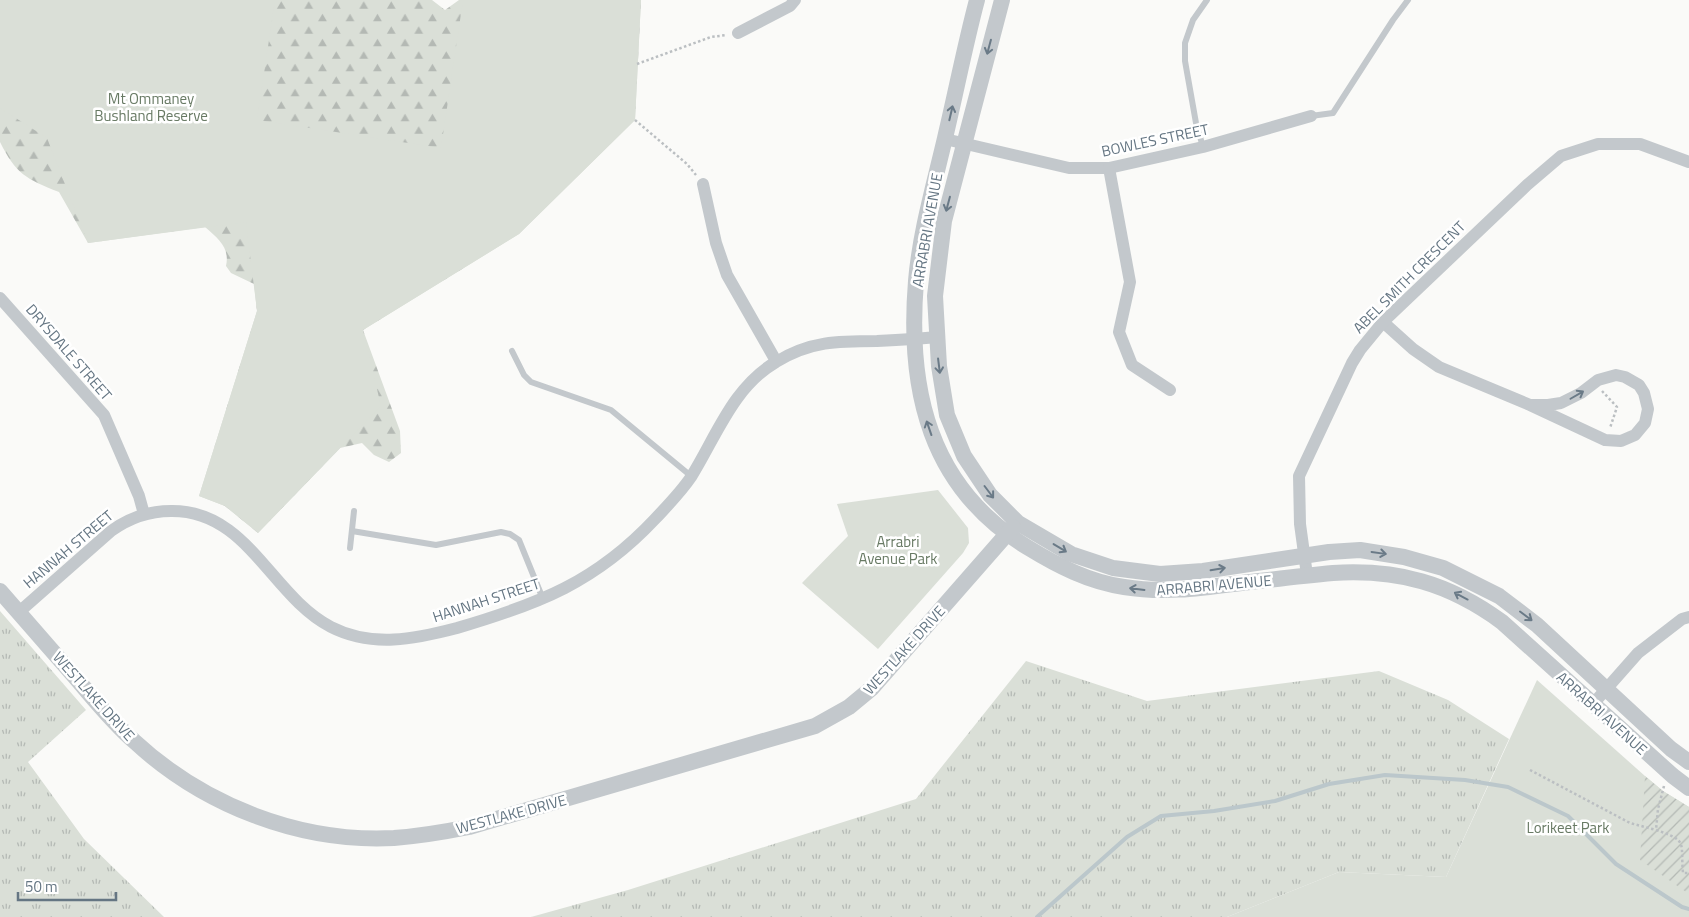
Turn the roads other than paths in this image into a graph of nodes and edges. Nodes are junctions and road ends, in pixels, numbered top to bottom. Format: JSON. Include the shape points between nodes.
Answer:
{"nodes":[{"id":1,"x":795,"y":0,"type":"edge"},
{"id":2,"x":977,"y":0,"type":"edge"},
{"id":3,"x":1002,"y":0,"type":"edge"},
{"id":4,"x":1207,"y":0,"type":"edge"},
{"id":5,"x":1408,"y":0,"type":"edge"},
{"id":6,"x":738,"y":33,"type":"road end"},
{"id":7,"x":1311,"y":116,"type":"joint"},
{"id":8,"x":945,"y":139,"type":"junction"},
{"id":9,"x":964,"y":144,"type":"junction"},
{"id":10,"x":1203,"y":148,"type":"junction"},
{"id":11,"x":1689,"y":162,"type":"edge"},
{"id":12,"x":1108,"y":168,"type":"junction"},
{"id":13,"x":704,"y":184,"type":"road end"},
{"id":14,"x":0,"y":298,"type":"edge"},
{"id":15,"x":1383,"y":322,"type":"junction"},
{"id":16,"x":936,"y":337,"type":"junction"},
{"id":17,"x":915,"y":339,"type":"junction"},
{"id":18,"x":512,"y":351,"type":"dead end"},
{"id":19,"x":776,"y":361,"type":"junction"},
{"id":20,"x":1170,"y":390,"type":"dead end"},
{"id":21,"x":1530,"y":405,"type":"junction"},
{"id":22,"x":691,"y":476,"type":"junction"},
{"id":23,"x":354,"y":511,"type":"dead end"},
{"id":24,"x":144,"y":514,"type":"junction"},
{"id":25,"x":1018,"y":523,"type":"junction"},
{"id":26,"x":352,"y":531,"type":"junction"},
{"id":27,"x":1006,"y":534,"type":"junction"},
{"id":28,"x":350,"y":548,"type":"dead end"},
{"id":29,"x":1304,"y":555,"type":"junction"},
{"id":30,"x":1307,"y":575,"type":"junction"},
{"id":31,"x":0,"y":591,"type":"edge"},
{"id":32,"x":543,"y":600,"type":"junction"},
{"id":33,"x":19,"y":612,"type":"junction"},
{"id":34,"x":1689,"y":617,"type":"edge"},
{"id":35,"x":1607,"y":689,"type":"junction"},
{"id":36,"x":1593,"y":704,"type":"junction"},
{"id":37,"x":1689,"y":762,"type":"edge"},
{"id":38,"x":1689,"y":788,"type":"edge"}],
"edges":[{"from":1,"to":6,"type":"street","via":[[790,6]]},
{"from":8,"to":2,"type":"street","name":"ARRABRI AVENUE","one_way":true},
{"from":3,"to":9,"type":"street","name":"ARRABRI AVENUE","one_way":true},
{"from":4,"to":10,"type":"lane","via":[[1193,20],[1185,43],[1185,61]]},
{"from":5,"to":7,"type":"lane","via":[[1333,113]]},
{"from":7,"to":10,"type":"street","name":"BOWLES STREET"},
{"from":8,"to":9,"type":"street","name":"BOWLES STREET"},
{"from":8,"to":17,"type":"street","name":"ARRABRI AVENUE","via":[[920,249]]},
{"from":9,"to":12,"type":"street","name":"BOWLES STREET","via":[[1069,168]]},
{"from":9,"to":16,"type":"street","name":"ARRABRI AVENUE","one_way":true,"via":[[944,221],[935,296]]},
{"from":10,"to":12,"type":"street","name":"BOWLES STREET"},
{"from":11,"to":15,"type":"street","name":"ABEL SMITH CRESCENT","via":[[1640,144],[1598,144],[1561,156]]},
{"from":12,"to":20,"type":"street","via":[[1130,282],[1119,332],[1132,365]]},
{"from":13,"to":19,"type":"street","via":[[726,275]]},
{"from":14,"to":24,"type":"street","name":"DRYSDALE STREET","via":[[104,415]]},
{"from":15,"to":21,"type":"street","via":[[1439,367]]},
{"from":15,"to":29,"type":"street","name":"ABEL SMITH CRESCENT","via":[[1352,363],[1300,476]]},
{"from":16,"to":17,"type":"street","name":"HANNAH STREET"},
{"from":16,"to":25,"type":"street","name":"ARRABRI AVENUE","one_way":true,"via":[[947,415],[964,456],[990,494]]},
{"from":17,"to":19,"type":"street","name":"HANNAH STREET","via":[[828,342]]},
{"from":27,"to":17,"type":"street","name":"ARRABRI AVENUE","one_way":true,"via":[[974,506],[949,472],[933,441],[920,394]]},
{"from":18,"to":22,"type":"lane","via":[[531,382],[612,410]]},
{"from":19,"to":22,"type":"street","name":"HANNAH STREET","via":[[740,392]]},
{"from":21,"to":21,"type":"street","one_way":true,"via":[[1561,403],[1609,376],[1636,382],[1648,405],[1646,419],[1638,433],[1614,442]]},
{"from":22,"to":32,"type":"street","name":"HANNAH STREET","via":[[634,542],[598,569]]},
{"from":23,"to":26,"type":"lane"},
{"from":24,"to":32,"type":"street","name":"HANNAH STREET","via":[[193,511],[222,524],[241,539],[310,615],[353,636],[405,640]]},
{"from":24,"to":33,"type":"street","name":"HANNAH STREET","via":[[123,522],[111,531]]},
{"from":25,"to":27,"type":"street","name":"WESTLAKE DRIVE"},
{"from":25,"to":29,"type":"street","name":"ARRABRI AVENUE","one_way":true,"via":[[1071,554],[1113,568],[1160,574],[1203,571]]},
{"from":26,"to":28,"type":"lane"},
{"from":26,"to":32,"type":"lane","via":[[436,544],[501,532],[510,534],[520,540]]},
{"from":30,"to":27,"type":"street","name":"ARRABRI AVENUE","one_way":true,"via":[[1172,591],[1123,587],[1067,570]]},
{"from":27,"to":33,"type":"street","name":"WESTLAKE DRIVE","via":[[872,688],[849,707],[816,726],[469,827],[393,838],[358,838],[290,827],[227,805],[203,792],[163,766],[116,725]]},
{"from":29,"to":30,"type":"street","name":"ABEL SMITH CRESCENT"},
{"from":29,"to":35,"type":"street","name":"ARRABRI AVENUE","one_way":true,"via":[[1360,550],[1443,568],[1499,596],[1537,625]]},
{"from":36,"to":30,"type":"street","name":"ARRABRI AVENUE","one_way":true,"via":[[1502,622],[1455,593],[1417,579],[1374,572]]},
{"from":31,"to":33,"type":"street","name":"WESTLAKE DRIVE"},
{"from":34,"to":35,"type":"street","via":[[1638,653]]},
{"from":35,"to":36,"type":"street"},
{"from":35,"to":37,"type":"street","name":"ARRABRI AVENUE"},
{"from":36,"to":38,"type":"street","name":"ARRABRI AVENUE"}]}
